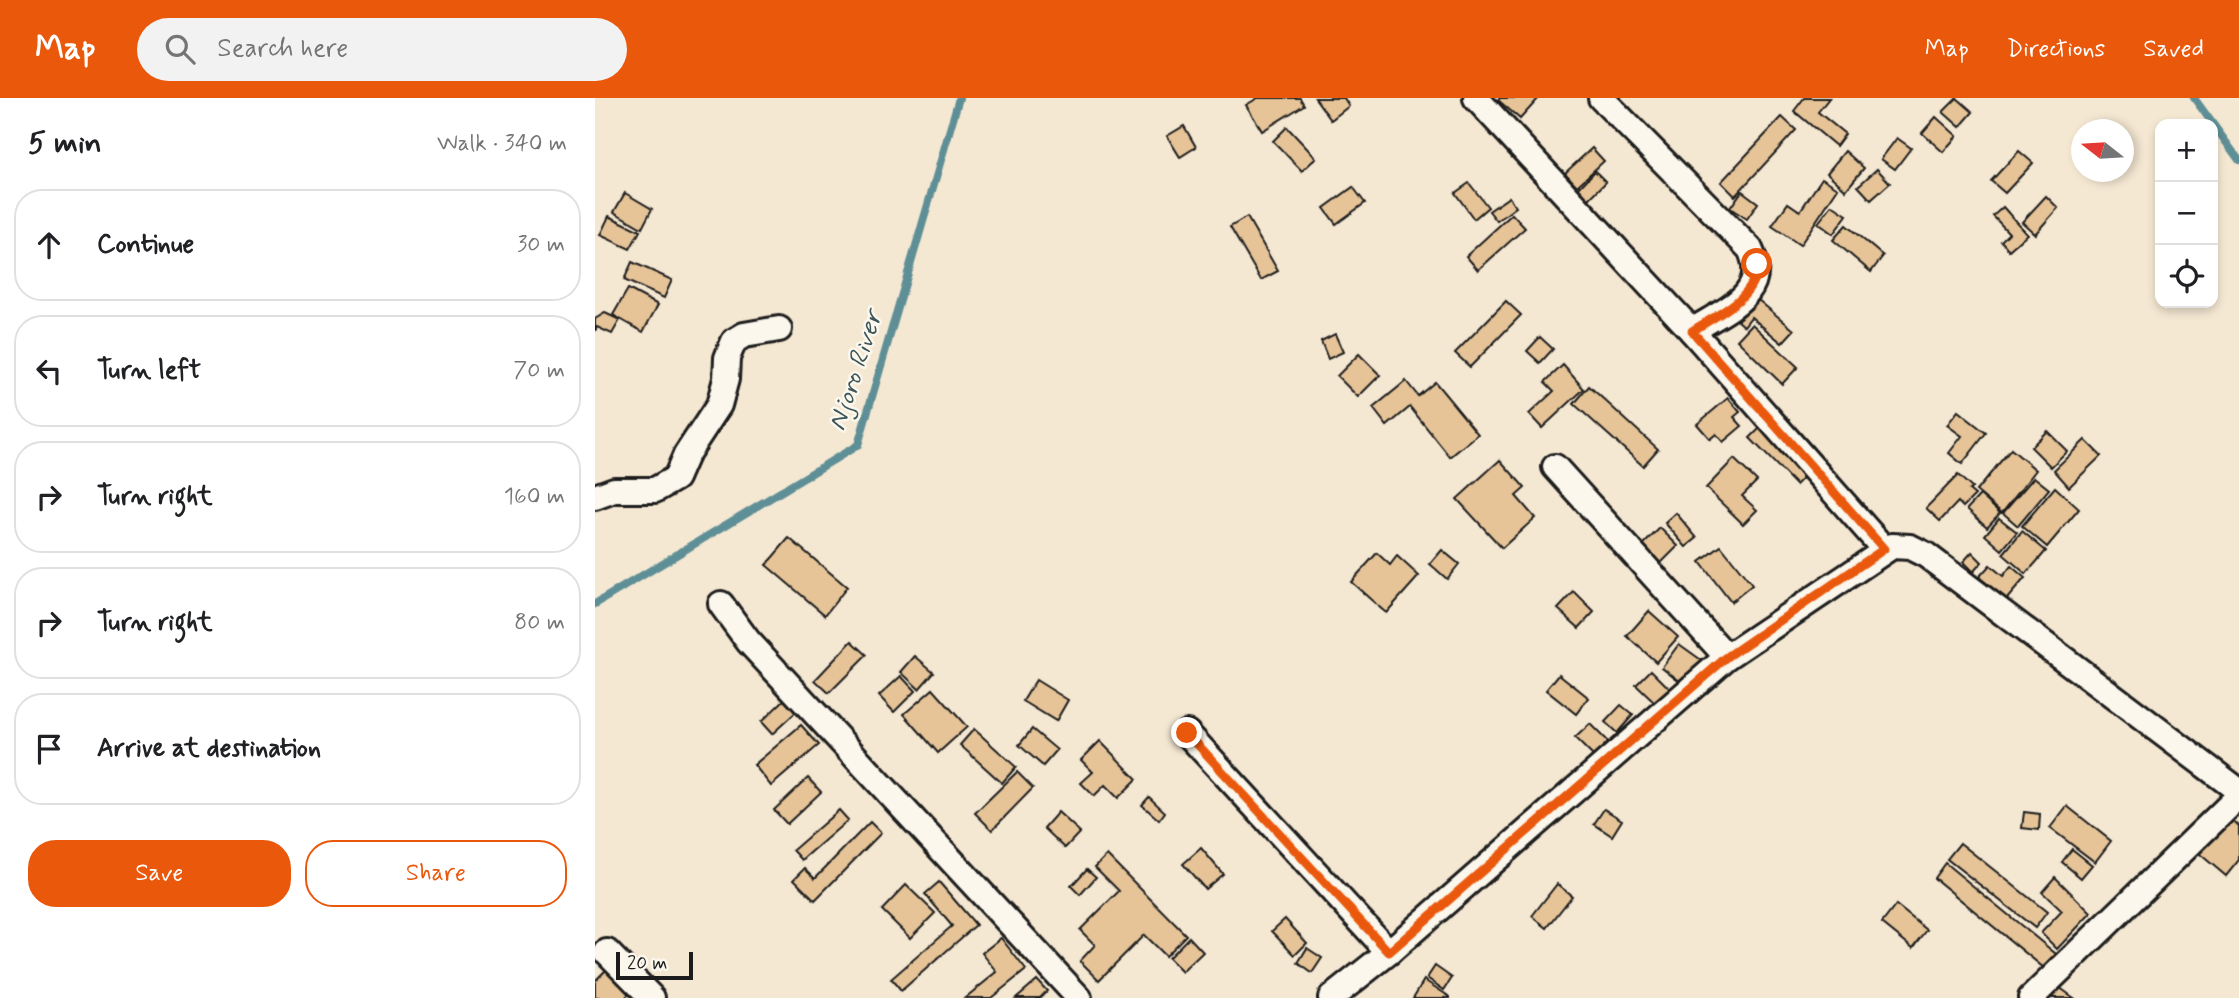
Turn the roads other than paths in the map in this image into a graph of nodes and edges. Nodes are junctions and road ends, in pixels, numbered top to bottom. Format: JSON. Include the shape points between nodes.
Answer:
{"nodes":[{"id":1,"x":1476,"y":98,"type":"edge"},
{"id":2,"x":1601,"y":98,"type":"edge"},
{"id":3,"x":779,"y":329,"type":"dead end"},
{"id":4,"x":1692,"y":331,"type":"junction"},
{"id":5,"x":1555,"y":467,"type":"dead end"},
{"id":6,"x":595,"y":498,"type":"edge"},
{"id":7,"x":1884,"y":549,"type":"junction"},
{"id":8,"x":721,"y":604,"type":"dead end"},
{"id":9,"x":1727,"y":657,"type":"junction"},
{"id":10,"x":1187,"y":733,"type":"dead end"},
{"id":11,"x":2239,"y":790,"type":"edge"},
{"id":12,"x":2239,"y":796,"type":"edge"},
{"id":13,"x":607,"y":952,"type":"dead end"},
{"id":14,"x":1389,"y":952,"type":"junction"},
{"id":15,"x":652,"y":998,"type":"edge"},
{"id":16,"x":1079,"y":998,"type":"edge"},
{"id":17,"x":1331,"y":998,"type":"edge"},
{"id":18,"x":2031,"y":998,"type":"edge"}],
"edges":[{"from":1,"to":4,"type":"street"},
{"from":2,"to":4,"type":"street","via":[[1750,249],[1757,264],[1757,279],[1744,297]]},
{"from":3,"to":6,"type":"street","via":[[734,341],[719,405],[686,454],[676,478],[655,490],[614,491]]},
{"from":4,"to":7,"type":"street"},
{"from":5,"to":9,"type":"street"},
{"from":7,"to":9,"type":"street"},
{"from":7,"to":11,"type":"street","via":[[1910,547],[1926,555]]},
{"from":8,"to":16,"type":"street","via":[[748,640]]},
{"from":9,"to":14,"type":"street"},
{"from":10,"to":14,"type":"street"},
{"from":12,"to":18,"type":"street"},
{"from":13,"to":15,"type":"street"},
{"from":14,"to":17,"type":"street"}]}
